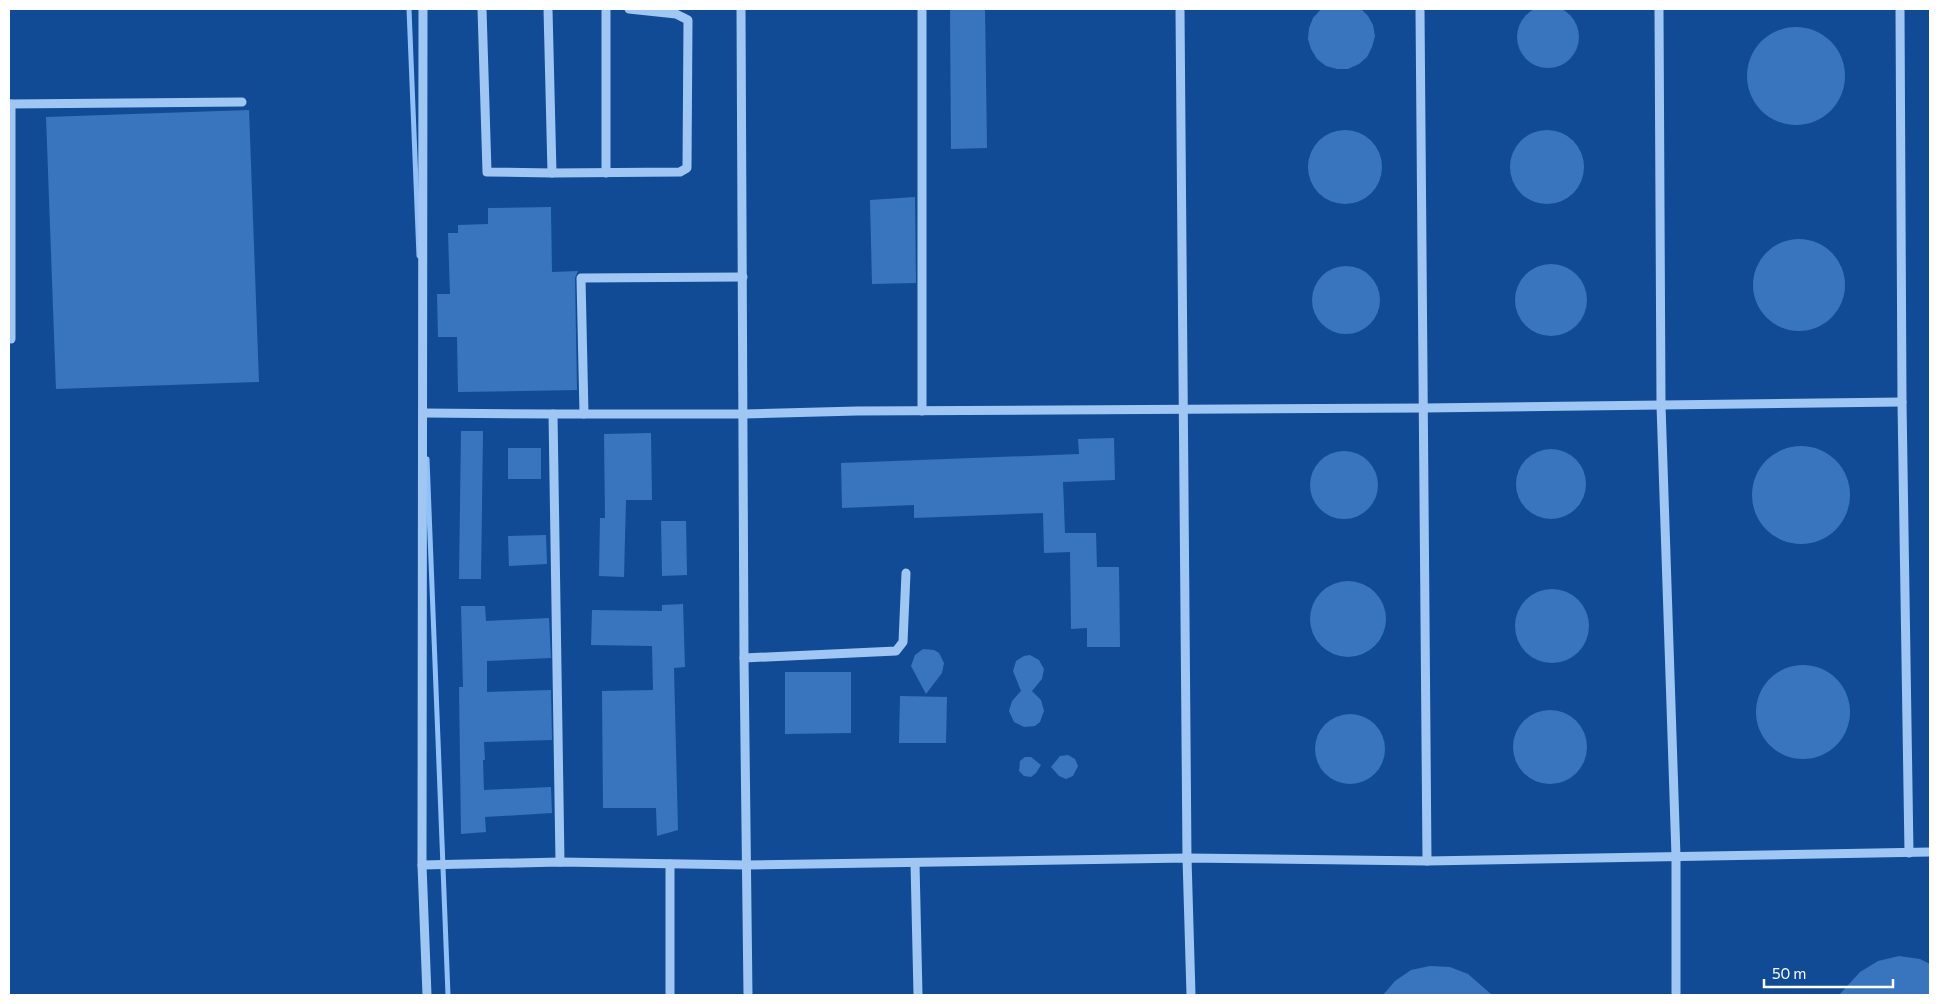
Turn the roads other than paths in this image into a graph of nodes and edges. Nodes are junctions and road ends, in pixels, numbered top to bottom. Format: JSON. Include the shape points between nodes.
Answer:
{"nodes":[{"id":1,"x":424,"y":9,"type":"edge"},
{"id":2,"x":482,"y":9,"type":"edge"},
{"id":3,"x":548,"y":9,"type":"edge"},
{"id":4,"x":555,"y":9,"type":"edge"},
{"id":5,"x":606,"y":9,"type":"edge"},
{"id":6,"x":629,"y":9,"type":"edge"},
{"id":7,"x":741,"y":9,"type":"edge"},
{"id":8,"x":922,"y":9,"type":"edge"},
{"id":9,"x":1180,"y":9,"type":"edge"},
{"id":10,"x":1420,"y":9,"type":"edge"},
{"id":11,"x":1658,"y":9,"type":"edge"},
{"id":12,"x":1900,"y":9,"type":"edge"},
{"id":13,"x":242,"y":102,"type":"dead end"},
{"id":14,"x":10,"y":104,"type":"edge"},
{"id":15,"x":552,"y":173,"type":"junction"},
{"id":16,"x":606,"y":173,"type":"junction"},
{"id":17,"x":743,"y":277,"type":"junction"},
{"id":18,"x":11,"y":339,"type":"dead end"},
{"id":19,"x":1902,"y":402,"type":"junction"},
{"id":20,"x":1661,"y":405,"type":"junction"},
{"id":21,"x":1424,"y":408,"type":"junction"},
{"id":22,"x":1183,"y":410,"type":"junction"},
{"id":23,"x":922,"y":411,"type":"junction"},
{"id":24,"x":423,"y":414,"type":"junction"},
{"id":25,"x":553,"y":414,"type":"junction"},
{"id":26,"x":584,"y":414,"type":"junction"},
{"id":27,"x":744,"y":414,"type":"junction"},
{"id":28,"x":906,"y":573,"type":"dead end"},
{"id":29,"x":744,"y":658,"type":"junction"},
{"id":30,"x":1930,"y":852,"type":"edge"},
{"id":31,"x":1909,"y":853,"type":"junction"},
{"id":32,"x":1676,"y":856,"type":"junction"},
{"id":33,"x":1187,"y":858,"type":"junction"},
{"id":34,"x":1427,"y":861,"type":"junction"},
{"id":35,"x":560,"y":862,"type":"junction"},
{"id":36,"x":915,"y":862,"type":"junction"},
{"id":37,"x":670,"y":864,"type":"junction"},
{"id":38,"x":422,"y":865,"type":"junction"},
{"id":39,"x":747,"y":865,"type":"junction"},
{"id":40,"x":427,"y":995,"type":"edge"},
{"id":41,"x":670,"y":995,"type":"edge"},
{"id":42,"x":748,"y":995,"type":"edge"},
{"id":43,"x":918,"y":995,"type":"edge"},
{"id":44,"x":1190,"y":995,"type":"edge"},
{"id":45,"x":1676,"y":995,"type":"edge"}],
"edges":[{"from":1,"to":24,"type":"lane"},
{"from":2,"to":15,"type":"lane","via":[[487,172]]},
{"from":3,"to":4,"type":"lane"},
{"from":3,"to":15,"type":"lane"},
{"from":5,"to":16,"type":"lane"},
{"from":6,"to":16,"type":"lane","via":[[676,14],[688,20],[687,168],[680,172]]},
{"from":7,"to":17,"type":"lane"},
{"from":8,"to":23,"type":"lane"},
{"from":9,"to":22,"type":"lane"},
{"from":10,"to":21,"type":"lane"},
{"from":11,"to":20,"type":"lane"},
{"from":12,"to":19,"type":"lane"},
{"from":13,"to":14,"type":"lane"},
{"from":14,"to":18,"type":"lane"},
{"from":15,"to":16,"type":"lane"},
{"from":17,"to":26,"type":"lane","via":[[581,278]]},
{"from":17,"to":27,"type":"lane"},
{"from":19,"to":20,"type":"lane"},
{"from":19,"to":31,"type":"lane"},
{"from":20,"to":21,"type":"lane"},
{"from":20,"to":32,"type":"lane"},
{"from":21,"to":22,"type":"lane"},
{"from":21,"to":34,"type":"lane"},
{"from":22,"to":23,"type":"lane"},
{"from":22,"to":33,"type":"lane"},
{"from":23,"to":27,"type":"lane"},
{"from":24,"to":25,"type":"lane"},
{"from":24,"to":38,"type":"lane"},
{"from":25,"to":26,"type":"lane"},
{"from":25,"to":35,"type":"lane"},
{"from":26,"to":27,"type":"lane"},
{"from":27,"to":29,"type":"lane"},
{"from":28,"to":29,"type":"lane","via":[[903,642],[896,651]]},
{"from":29,"to":39,"type":"lane"},
{"from":30,"to":31,"type":"lane"},
{"from":31,"to":32,"type":"lane"},
{"from":32,"to":34,"type":"lane"},
{"from":32,"to":45,"type":"lane"},
{"from":33,"to":34,"type":"lane"},
{"from":33,"to":36,"type":"lane"},
{"from":33,"to":44,"type":"lane"},
{"from":35,"to":37,"type":"lane"},
{"from":35,"to":38,"type":"lane"},
{"from":36,"to":39,"type":"lane"},
{"from":36,"to":43,"type":"lane"},
{"from":37,"to":39,"type":"lane"},
{"from":37,"to":41,"type":"lane"},
{"from":38,"to":40,"type":"lane"},
{"from":39,"to":42,"type":"lane"}]}
